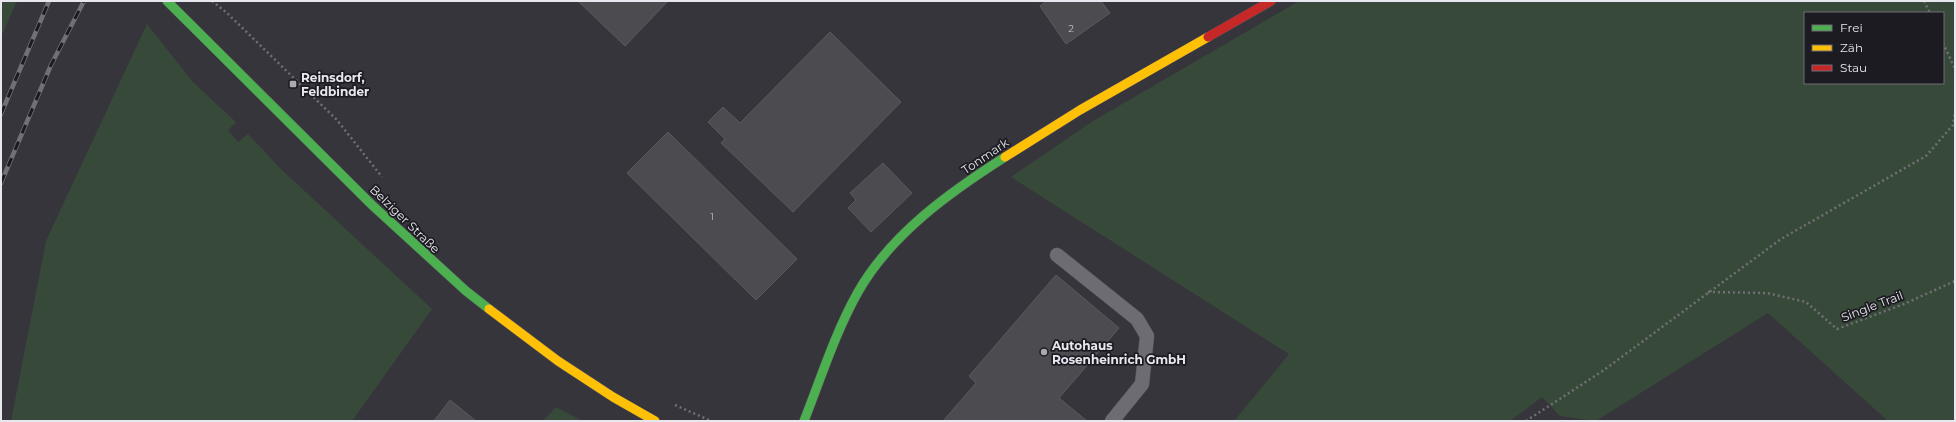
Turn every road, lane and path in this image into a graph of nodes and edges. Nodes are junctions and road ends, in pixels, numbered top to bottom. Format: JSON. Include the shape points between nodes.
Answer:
{"nodes":[{"id":1,"x":167,"y":1,"type":"edge"},
{"id":2,"x":212,"y":1,"type":"edge"},
{"id":3,"x":1271,"y":1,"type":"edge"},
{"id":4,"x":1924,"y":1,"type":"edge"},
{"id":5,"x":1930,"y":12,"type":"edge"},
{"id":6,"x":1944,"y":45,"type":"edge"},
{"id":7,"x":1955,"y":70,"type":"edge"},
{"id":8,"x":1955,"y":111,"type":"edge"},
{"id":9,"x":383,"y":178,"type":"dead end"},
{"id":10,"x":1057,"y":255,"type":"dead end"},
{"id":11,"x":1955,"y":281,"type":"edge"},
{"id":12,"x":1707,"y":292,"type":"junction"},
{"id":13,"x":671,"y":403,"type":"dead end"},
{"id":14,"x":655,"y":421,"type":"edge"},
{"id":15,"x":711,"y":421,"type":"edge"},
{"id":16,"x":804,"y":421,"type":"edge"},
{"id":17,"x":1112,"y":421,"type":"edge"},
{"id":18,"x":1526,"y":421,"type":"edge"}],
"edges":[{"from":1,"to":14,"type":"street","name":"Belziger Straße","via":[[377,210],[466,291],[558,361]]},
{"from":2,"to":9,"type":"path","via":[[228,13],[337,120]]},
{"from":3,"to":16,"type":"street","name":"Tonmark","via":[[1088,105],[988,166],[922,217],[886,254],[868,277],[849,310]]},
{"from":4,"to":5,"type":"path"},
{"from":6,"to":7,"type":"path"},
{"from":8,"to":12,"type":"path","via":[[1954,125],[1926,156],[1781,239]]},
{"from":10,"to":17,"type":"lane","via":[[1137,319],[1147,336],[1142,384]]},
{"from":11,"to":12,"type":"path","name":"Single Trail","via":[[1904,304],[1837,329],[1806,302],[1768,293]]},
{"from":12,"to":18,"type":"path","via":[[1604,370]]},
{"from":13,"to":15,"type":"path"}]}
